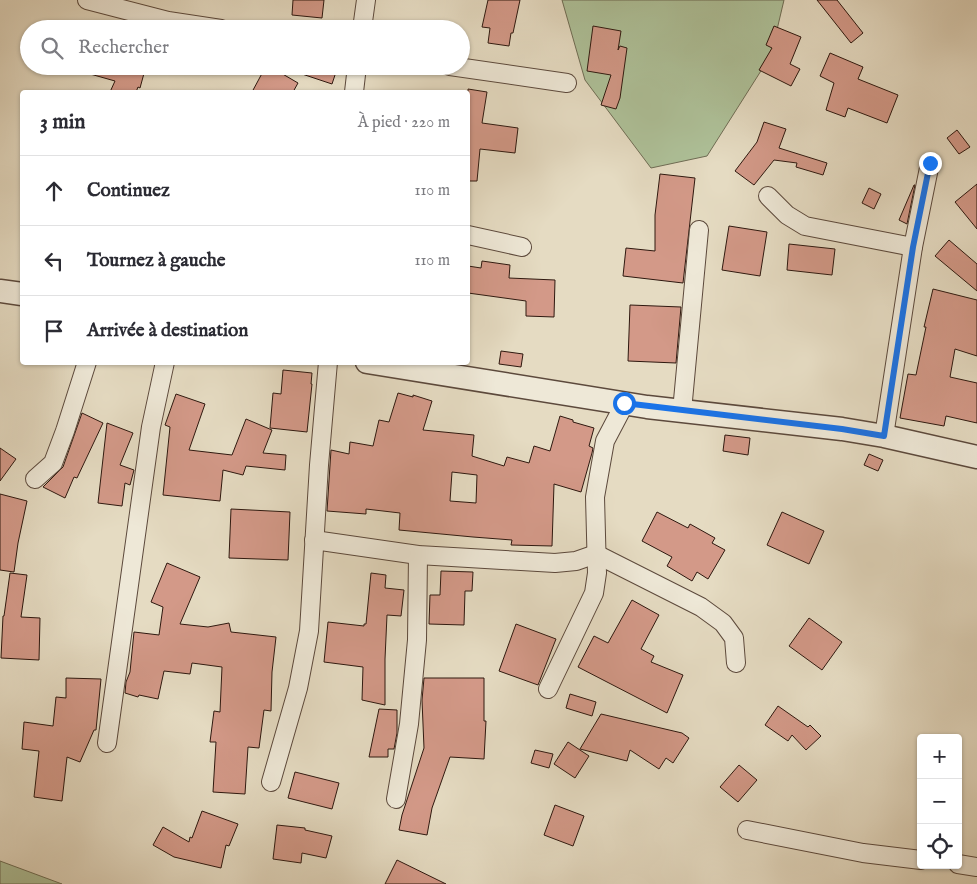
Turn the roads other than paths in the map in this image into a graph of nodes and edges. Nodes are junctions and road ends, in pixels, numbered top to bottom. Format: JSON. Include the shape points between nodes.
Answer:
{"nodes":[{"id":1,"x":87,"y":0,"type":"edge"},
{"id":2,"x":366,"y":0,"type":"edge"},
{"id":3,"x":164,"y":20,"type":"edge"},
{"id":4,"x":363,"y":20,"type":"edge"},
{"id":5,"x":470,"y":69,"type":"edge"},
{"id":6,"x":356,"y":75,"type":"edge"},
{"id":7,"x":567,"y":83,"type":"dead end"},
{"id":8,"x":354,"y":90,"type":"edge"},
{"id":9,"x":930,"y":163,"type":"dead end"},
{"id":10,"x":768,"y":196,"type":"dead end"},
{"id":11,"x":699,"y":230,"type":"dead end"},
{"id":12,"x":470,"y":235,"type":"edge"},
{"id":13,"x":522,"y":247,"type":"dead end"},
{"id":14,"x":913,"y":247,"type":"junction"},
{"id":15,"x":0,"y":291,"type":"edge"},
{"id":16,"x":20,"y":294,"type":"edge"},
{"id":17,"x":86,"y":365,"type":"edge"},
{"id":18,"x":164,"y":365,"type":"edge"},
{"id":19,"x":328,"y":365,"type":"edge"},
{"id":20,"x":386,"y":365,"type":"edge"},
{"id":21,"x":624,"y":403,"type":"junction"},
{"id":22,"x":682,"y":411,"type":"junction"},
{"id":23,"x":884,"y":436,"type":"junction"},
{"id":24,"x":977,"y":457,"type":"edge"},
{"id":25,"x":35,"y":480,"type":"dead end"},
{"id":26,"x":314,"y":540,"type":"junction"},
{"id":27,"x":596,"y":554,"type":"junction"},
{"id":28,"x":418,"y":555,"type":"junction"},
{"id":29,"x":736,"y":663,"type":"dead end"},
{"id":30,"x":548,"y":689,"type":"dead end"},
{"id":31,"x":107,"y":743,"type":"dead end"},
{"id":32,"x":271,"y":782,"type":"dead end"},
{"id":33,"x":396,"y":799,"type":"dead end"},
{"id":34,"x":748,"y":830,"type":"dead end"},
{"id":35,"x":917,"y":860,"type":"edge"},
{"id":36,"x":962,"y":865,"type":"edge"},
{"id":37,"x":977,"y":867,"type":"edge"}],
"edges":[{"from":1,"to":3,"type":"street"},
{"from":2,"to":4,"type":"street"},
{"from":5,"to":7,"type":"street"},
{"from":6,"to":8,"type":"street"},
{"from":9,"to":14,"type":"street"},
{"from":10,"to":14,"type":"street","via":[[787,215],[805,226]]},
{"from":11,"to":22,"type":"street"},
{"from":12,"to":13,"type":"street"},
{"from":14,"to":23,"type":"street"},
{"from":15,"to":16,"type":"street"},
{"from":17,"to":25,"type":"street","via":[[53,463]]},
{"from":18,"to":31,"type":"street","via":[[152,427]]},
{"from":19,"to":26,"type":"street"},
{"from":20,"to":21,"type":"street"},
{"from":21,"to":22,"type":"street"},
{"from":21,"to":27,"type":"street","via":[[605,441],[595,497]]},
{"from":22,"to":23,"type":"street"},
{"from":23,"to":24,"type":"street"},
{"from":26,"to":28,"type":"street"},
{"from":26,"to":32,"type":"street","via":[[309,631],[298,688]]},
{"from":27,"to":28,"type":"street","via":[[555,563]]},
{"from":27,"to":29,"type":"street","via":[[701,607],[723,623],[734,638]]},
{"from":27,"to":30,"type":"street","via":[[594,593]]},
{"from":28,"to":33,"type":"street","via":[[417,640],[409,724]]},
{"from":34,"to":35,"type":"street","via":[[863,854]]},
{"from":36,"to":37,"type":"street"}]}
